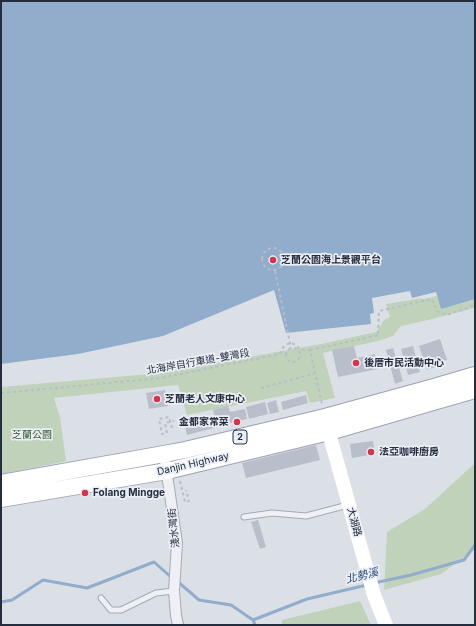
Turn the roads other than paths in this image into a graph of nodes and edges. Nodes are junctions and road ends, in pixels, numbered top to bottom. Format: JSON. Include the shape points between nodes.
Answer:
{"nodes":[{"id":1,"x":475,"y":375,"type":"edge"},
{"id":2,"x":475,"y":390,"type":"edge"},
{"id":3,"x":326,"y":418,"type":"junction"},
{"id":4,"x":164,"y":454,"type":"junction"},
{"id":5,"x":166,"y":471,"type":"junction"},
{"id":6,"x":1,"y":483,"type":"edge"},
{"id":7,"x":1,"y":499,"type":"edge"},
{"id":8,"x":349,"y":504,"type":"junction"},
{"id":9,"x":244,"y":517,"type":"dead end"},
{"id":10,"x":174,"y":588,"type":"junction"},
{"id":11,"x":101,"y":598,"type":"dead end"},
{"id":12,"x":178,"y":625,"type":"edge"},
{"id":13,"x":386,"y":625,"type":"edge"}],
"edges":[{"from":1,"to":3,"type":"main road","name":"Danjin Highway","number":"2"},
{"from":2,"to":3,"type":"main road","name":"Danjin Highway","number":"2"},
{"from":3,"to":4,"type":"main road","name":"Danjin Highway","number":"2"},
{"from":3,"to":5,"type":"main road","name":"Danjin Highway","number":"2"},
{"from":3,"to":8,"type":"street","name":"大湖路"},
{"from":4,"to":5,"type":"street","name":"淺水灣街"},
{"from":4,"to":6,"type":"main road","name":"Danjin Highway","number":"2"},
{"from":5,"to":7,"type":"main road","name":"Danjin Highway","number":"2"},
{"from":5,"to":10,"type":"street","name":"淺水灣街","via":[[177,544]]},
{"from":8,"to":9,"type":"lane","via":[[306,516],[272,512]]},
{"from":8,"to":13,"type":"street","name":"大湖路","via":[[371,584]]},
{"from":10,"to":11,"type":"lane","via":[[156,593],[121,610],[111,610]]},
{"from":10,"to":12,"type":"street","name":"淺水灣街"}]}
